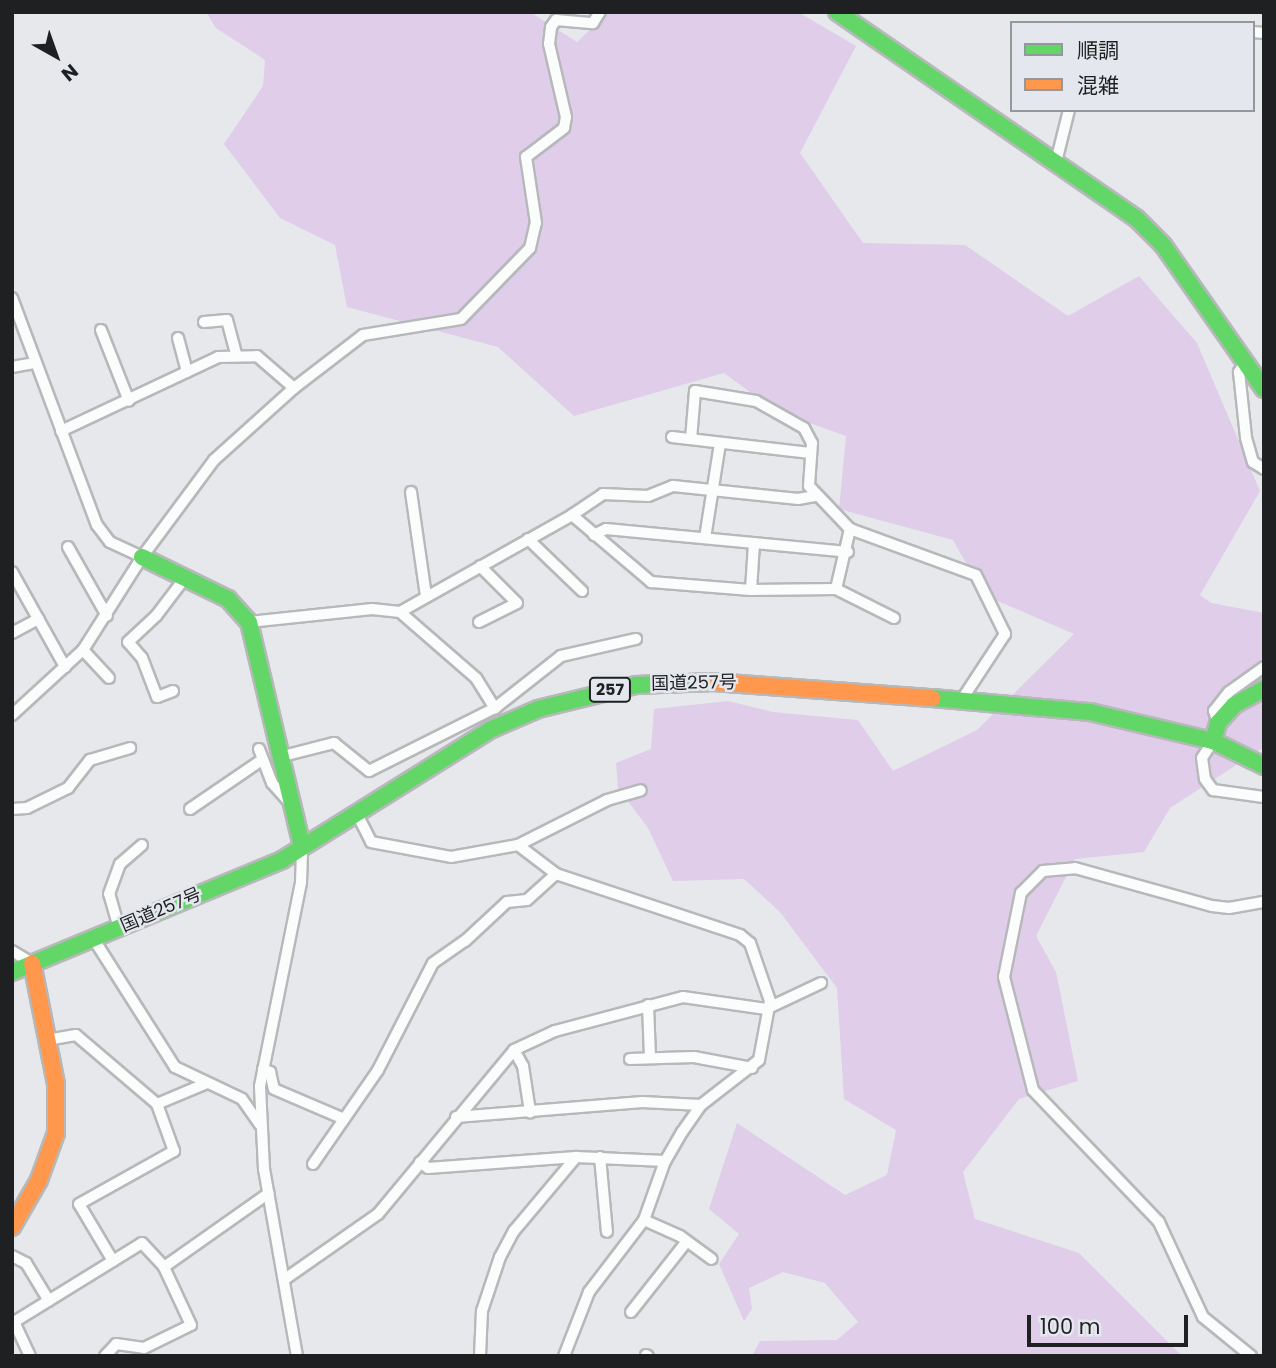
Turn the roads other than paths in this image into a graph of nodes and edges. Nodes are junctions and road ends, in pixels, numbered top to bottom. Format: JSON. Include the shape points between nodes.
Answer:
{"nodes":[{"id":1,"x":600,"y":12,"type":"edge"},
{"id":2,"x":837,"y":12,"type":"edge"},
{"id":3,"x":1068,"y":112,"type":"edge"},
{"id":4,"x":1056,"y":162,"type":"junction"},
{"id":5,"x":13,"y":300,"type":"edge"},
{"id":6,"x":204,"y":322,"type":"dead end"},
{"id":7,"x":101,"y":330,"type":"dead end"},
{"id":8,"x":177,"y":338,"type":"dead end"},
{"id":9,"x":236,"y":354,"type":"junction"},
{"id":10,"x":1245,"y":362,"type":"junction"},
{"id":11,"x":34,"y":363,"type":"junction"},
{"id":12,"x":12,"y":367,"type":"edge"},
{"id":13,"x":187,"y":372,"type":"junction"},
{"id":14,"x":294,"y":388,"type":"junction"},
{"id":15,"x":1264,"y":389,"type":"edge"},
{"id":16,"x":129,"y":401,"type":"junction"},
{"id":17,"x":61,"y":431,"type":"junction"},
{"id":18,"x":672,"y":436,"type":"dead end"},
{"id":19,"x":691,"y":439,"type":"junction"},
{"id":20,"x":720,"y":443,"type":"junction"},
{"id":21,"x":810,"y":453,"type":"junction"},
{"id":22,"x":1264,"y":469,"type":"edge"},
{"id":23,"x":715,"y":491,"type":"junction"},
{"id":24,"x":411,"y":492,"type":"dead end"},
{"id":25,"x":815,"y":496,"type":"junction"},
{"id":26,"x":572,"y":515,"type":"junction"},
{"id":27,"x":850,"y":529,"type":"junction"},
{"id":28,"x":594,"y":535,"type":"junction"},
{"id":29,"x":705,"y":538,"type":"junction"},
{"id":30,"x":528,"y":539,"type":"junction"},
{"id":31,"x":754,"y":543,"type":"junction"},
{"id":32,"x":68,"y":547,"type":"dead end"},
{"id":33,"x":848,"y":552,"type":"junction"},
{"id":34,"x":142,"y":557,"type":"junction"},
{"id":35,"x":480,"y":566,"type":"junction"},
{"id":36,"x":12,"y":572,"type":"edge"},
{"id":37,"x":185,"y":578,"type":"junction"},
{"id":38,"x":836,"y":589,"type":"junction"},
{"id":39,"x":751,"y":590,"type":"junction"},
{"id":40,"x":582,"y":591,"type":"dead end"},
{"id":41,"x":426,"y":596,"type":"junction"},
{"id":42,"x":400,"y":612,"type":"junction"},
{"id":43,"x":107,"y":616,"type":"junction"},
{"id":44,"x":894,"y":618,"type":"dead end"},
{"id":45,"x":38,"y":619,"type":"junction"},
{"id":46,"x":249,"y":622,"type":"junction"},
{"id":47,"x":479,"y":622,"type":"dead end"},
{"id":48,"x":12,"y":632,"type":"edge"},
{"id":49,"x":636,"y":639,"type":"dead end"},
{"id":50,"x":83,"y":650,"type":"junction"},
{"id":51,"x":65,"y":667,"type":"junction"},
{"id":52,"x":1264,"y":667,"type":"edge"},
{"id":53,"x":109,"y":678,"type":"dead end"},
{"id":54,"x":1264,"y":689,"type":"edge"},
{"id":55,"x":173,"y":691,"type":"dead end"},
{"id":56,"x":963,"y":698,"type":"junction"},
{"id":57,"x":495,"y":708,"type":"junction"},
{"id":58,"x":12,"y":715,"type":"edge"},
{"id":59,"x":1218,"y":723,"type":"junction"},
{"id":60,"x":1213,"y":741,"type":"junction"},
{"id":61,"x":130,"y":748,"type":"dead end"},
{"id":62,"x":283,"y":756,"type":"junction"},
{"id":63,"x":1264,"y":766,"type":"edge"},
{"id":64,"x":641,"y":789,"type":"dead end"},
{"id":65,"x":1264,"y":797,"type":"edge"},
{"id":66,"x":294,"y":807,"type":"junction"},
{"id":67,"x":12,"y":809,"type":"edge"},
{"id":68,"x":190,"y":809,"type":"dead end"},
{"id":69,"x":357,"y":814,"type":"junction"},
{"id":70,"x":142,"y":845,"type":"dead end"},
{"id":71,"x":518,"y":845,"type":"junction"},
{"id":72,"x":302,"y":847,"type":"junction"},
{"id":73,"x":556,"y":874,"type":"junction"},
{"id":74,"x":1264,"y":902,"type":"edge"},
{"id":75,"x":118,"y":928,"type":"junction"},
{"id":76,"x":93,"y":938,"type":"junction"},
{"id":77,"x":12,"y":951,"type":"edge"},
{"id":78,"x":32,"y":963,"type":"junction"},
{"id":79,"x":12,"y":972,"type":"edge"},
{"id":80,"x":821,"y":983,"type":"dead end"},
{"id":81,"x":648,"y":1005,"type":"junction"},
{"id":82,"x":766,"y":1009,"type":"junction"},
{"id":83,"x":47,"y":1040,"type":"junction"},
{"id":84,"x":514,"y":1049,"type":"junction"},
{"id":85,"x":650,"y":1058,"type":"junction"},
{"id":86,"x":630,"y":1059,"type":"dead end"},
{"id":87,"x":752,"y":1068,"type":"junction"},
{"id":88,"x":263,"y":1069,"type":"junction"},
{"id":89,"x":208,"y":1083,"type":"junction"},
{"id":90,"x":157,"y":1104,"type":"junction"},
{"id":91,"x":701,"y":1105,"type":"junction"},
{"id":92,"x":530,"y":1112,"type":"junction"},
{"id":93,"x":456,"y":1117,"type":"junction"},
{"id":94,"x":344,"y":1119,"type":"junction"},
{"id":95,"x":260,"y":1125,"type":"junction"},
{"id":96,"x":576,"y":1157,"type":"junction"},
{"id":97,"x":600,"y":1157,"type":"junction"},
{"id":98,"x":665,"y":1161,"type":"junction"},
{"id":99,"x":420,"y":1162,"type":"junction"},
{"id":100,"x":313,"y":1164,"type":"dead end"},
{"id":101,"x":269,"y":1193,"type":"junction"},
{"id":102,"x":644,"y":1220,"type":"junction"},
{"id":103,"x":12,"y":1227,"type":"edge"},
{"id":104,"x":607,"y":1232,"type":"dead end"},
{"id":105,"x":687,"y":1241,"type":"junction"},
{"id":106,"x":12,"y":1256,"type":"edge"},
{"id":107,"x":712,"y":1259,"type":"dead end"},
{"id":108,"x":113,"y":1261,"type":"junction"},
{"id":109,"x":164,"y":1267,"type":"junction"},
{"id":110,"x":285,"y":1279,"type":"junction"},
{"id":111,"x":49,"y":1301,"type":"junction"},
{"id":112,"x":631,"y":1312,"type":"dead end"},
{"id":113,"x":136,"y":1352,"type":"edge"},
{"id":114,"x":30,"y":1356,"type":"edge"},
{"id":115,"x":105,"y":1356,"type":"edge"},
{"id":116,"x":297,"y":1356,"type":"edge"},
{"id":117,"x":480,"y":1356,"type":"edge"},
{"id":118,"x":564,"y":1356,"type":"edge"},
{"id":119,"x":1251,"y":1356,"type":"edge"}],
"edges":[{"from":1,"to":14,"type":"street","via":[[593,23],[556,20],[551,27],[549,44],[566,117],[564,128],[526,157],[536,223],[530,248],[461,319],[363,335]]},
{"from":2,"to":4,"type":"main road"},
{"from":3,"to":4,"type":"street"},
{"from":4,"to":10,"type":"main road","via":[[1150,231]]},
{"from":5,"to":11,"type":"street"},
{"from":6,"to":9,"type":"street","via":[[228,320]]},
{"from":7,"to":16,"type":"street"},
{"from":8,"to":13,"type":"street"},
{"from":9,"to":13,"type":"street","via":[[218,356]]},
{"from":9,"to":14,"type":"street","via":[[257,356]]},
{"from":10,"to":15,"type":"main road"},
{"from":10,"to":22,"type":"street","via":[[1239,372],[1246,438],[1253,462]]},
{"from":11,"to":12,"type":"street"},
{"from":11,"to":17,"type":"street"},
{"from":13,"to":16,"type":"street"},
{"from":14,"to":34,"type":"street","via":[[214,460]]},
{"from":16,"to":17,"type":"street"},
{"from":17,"to":34,"type":"street","via":[[103,536]]},
{"from":18,"to":19,"type":"street"},
{"from":19,"to":20,"type":"street"},
{"from":19,"to":21,"type":"street","via":[[695,391],[756,401],[804,428],[812,443]]},
{"from":20,"to":21,"type":"street"},
{"from":20,"to":23,"type":"street"},
{"from":21,"to":25,"type":"street","via":[[809,486]]},
{"from":23,"to":25,"type":"street","via":[[798,499]]},
{"from":23,"to":26,"type":"street","via":[[673,486],[648,496],[603,494]]},
{"from":23,"to":29,"type":"street"},
{"from":24,"to":41,"type":"street"},
{"from":25,"to":27,"type":"street"},
{"from":26,"to":28,"type":"street"},
{"from":26,"to":30,"type":"street"},
{"from":27,"to":33,"type":"street"},
{"from":27,"to":56,"type":"street","via":[[976,575],[1005,634]]},
{"from":28,"to":29,"type":"street","via":[[606,529]]},
{"from":28,"to":39,"type":"street","via":[[651,582]]},
{"from":29,"to":31,"type":"street"},
{"from":30,"to":35,"type":"street"},
{"from":30,"to":40,"type":"street"},
{"from":31,"to":33,"type":"street"},
{"from":31,"to":39,"type":"street"},
{"from":32,"to":43,"type":"street"},
{"from":33,"to":38,"type":"street"},
{"from":34,"to":37,"type":"main road"},
{"from":34,"to":43,"type":"street"},
{"from":35,"to":41,"type":"street"},
{"from":35,"to":47,"type":"street","via":[[517,603]]},
{"from":36,"to":45,"type":"street"},
{"from":37,"to":46,"type":"main road","via":[[237,605]]},
{"from":37,"to":55,"type":"street","via":[[156,616],[128,642],[142,658],[157,697]]},
{"from":38,"to":39,"type":"street"},
{"from":38,"to":44,"type":"street"},
{"from":41,"to":42,"type":"street"},
{"from":42,"to":46,"type":"street","via":[[372,609]]},
{"from":42,"to":57,"type":"street","via":[[476,678]]},
{"from":43,"to":50,"type":"street"},
{"from":45,"to":48,"type":"street"},
{"from":45,"to":51,"type":"street"},
{"from":46,"to":62,"type":"main road"},
{"from":49,"to":57,"type":"street","via":[[561,656]]},
{"from":50,"to":51,"type":"street"},
{"from":50,"to":53,"type":"street"},
{"from":51,"to":58,"type":"street"},
{"from":52,"to":59,"type":"street","via":[[1229,692],[1214,711]]},
{"from":54,"to":59,"type":"main road","via":[[1247,694]]},
{"from":56,"to":60,"type":"main road","name":"国道257号","number":"257","via":[[1090,712]]},
{"from":56,"to":69,"type":"main road","name":"国道257号","number":"257","via":[[730,681],[636,685],[550,706],[492,729]]},
{"from":57,"to":62,"type":"street","via":[[369,771],[334,743]]},
{"from":59,"to":60,"type":"main road"},
{"from":60,"to":63,"type":"main road","name":"国道257号","number":"257"},
{"from":60,"to":65,"type":"street","via":[[1202,758],[1205,779],[1213,790]]},
{"from":61,"to":67,"type":"street","via":[[90,760],[68,788],[27,808]]},
{"from":62,"to":66,"type":"main road"},
{"from":64,"to":71,"type":"street","via":[[607,800]]},
{"from":66,"to":68,"type":"street","via":[[272,783],[261,754]]},
{"from":66,"to":72,"type":"main road"},
{"from":69,"to":71,"type":"street","via":[[371,842],[422,853],[472,856]]},
{"from":69,"to":72,"type":"main road","name":"国道257号","number":"257"},
{"from":70,"to":75,"type":"street","via":[[120,864],[109,894]]},
{"from":71,"to":73,"type":"street"},
{"from":72,"to":75,"type":"main road","name":"国道257号","number":"257"},
{"from":72,"to":88,"type":"street","via":[[301,882]]},
{"from":73,"to":82,"type":"street","via":[[740,935],[750,943],[770,1001]]},
{"from":73,"to":94,"type":"street","via":[[527,900],[507,902],[433,963],[378,1070]]},
{"from":74,"to":119,"type":"street","via":[[1229,908],[1075,868],[1042,871],[1021,893],[1004,977],[1033,1090],[1158,1222],[1203,1317]]},
{"from":75,"to":76,"type":"main road","name":"国道257号","number":"257"},
{"from":76,"to":78,"type":"main road","name":"国道257号","number":"257"},
{"from":76,"to":89,"type":"street","via":[[175,1067]]},
{"from":77,"to":78,"type":"street"},
{"from":78,"to":79,"type":"main road","name":"国道257号","number":"257"},
{"from":78,"to":83,"type":"main road"},
{"from":80,"to":82,"type":"street"},
{"from":81,"to":82,"type":"street","via":[[708,998]]},
{"from":81,"to":84,"type":"street","via":[[555,1031]]},
{"from":81,"to":85,"type":"street"},
{"from":82,"to":87,"type":"street","via":[[760,1060]]},
{"from":83,"to":90,"type":"street","via":[[76,1035]]},
{"from":83,"to":103,"type":"main road","via":[[56,1084],[56,1133],[39,1180]]},
{"from":84,"to":92,"type":"street","via":[[523,1066]]},
{"from":84,"to":93,"type":"street"},
{"from":85,"to":86,"type":"street"},
{"from":85,"to":87,"type":"street","via":[[694,1057]]},
{"from":87,"to":91,"type":"street"},
{"from":88,"to":94,"type":"street","via":[[270,1072],[274,1089]]},
{"from":88,"to":95,"type":"street"},
{"from":89,"to":90,"type":"street"},
{"from":89,"to":95,"type":"street","via":[[242,1099]]},
{"from":90,"to":108,"type":"street","via":[[174,1151],[79,1204]]},
{"from":91,"to":92,"type":"street","via":[[642,1102]]},
{"from":91,"to":98,"type":"street"},
{"from":92,"to":93,"type":"street"},
{"from":93,"to":99,"type":"street"},
{"from":94,"to":100,"type":"street"},
{"from":95,"to":101,"type":"street"},
{"from":96,"to":97,"type":"street"},
{"from":96,"to":99,"type":"street","via":[[428,1168]]},
{"from":96,"to":117,"type":"street","via":[[514,1231],[500,1256],[482,1311]]},
{"from":97,"to":98,"type":"street"},
{"from":97,"to":104,"type":"street"},
{"from":98,"to":102,"type":"street"},
{"from":99,"to":110,"type":"street","via":[[378,1214]]},
{"from":101,"to":109,"type":"street"},
{"from":101,"to":110,"type":"street"},
{"from":102,"to":105,"type":"street"},
{"from":102,"to":118,"type":"street","via":[[589,1292]]},
{"from":105,"to":107,"type":"street"},
{"from":105,"to":112,"type":"street"},
{"from":106,"to":111,"type":"street","via":[[26,1263]]},
{"from":108,"to":109,"type":"street","via":[[142,1243]]},
{"from":108,"to":111,"type":"street"},
{"from":109,"to":113,"type":"street","via":[[191,1325]]},
{"from":110,"to":116,"type":"street"},
{"from":111,"to":114,"type":"street","via":[[14,1322]]},
{"from":113,"to":115,"type":"street","via":[[116,1343]]}]}
